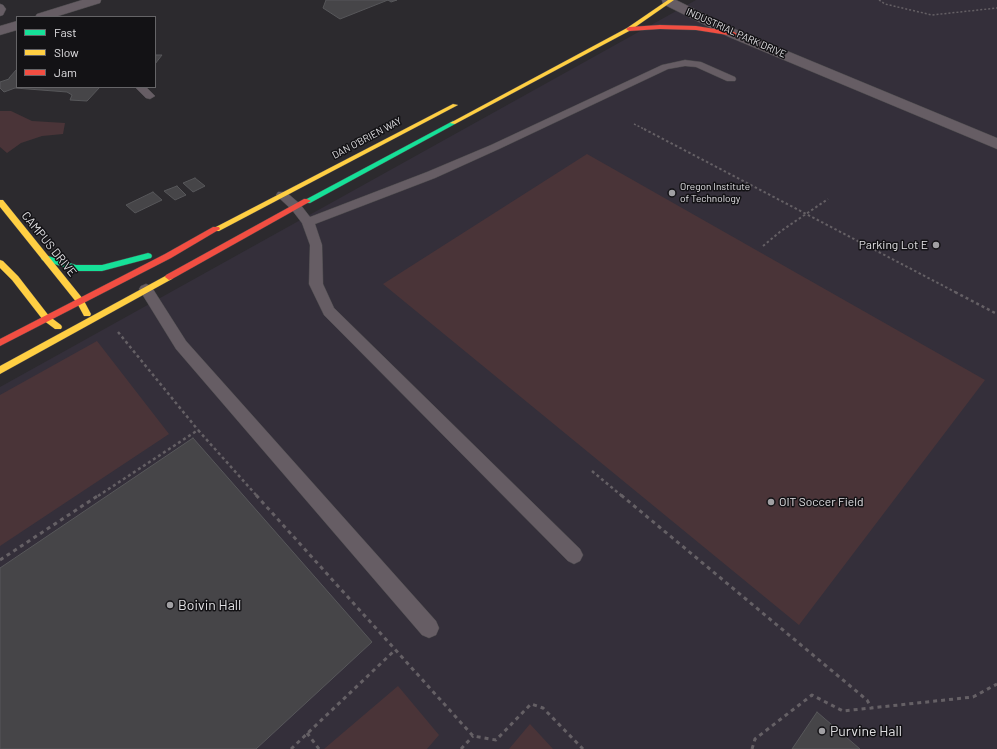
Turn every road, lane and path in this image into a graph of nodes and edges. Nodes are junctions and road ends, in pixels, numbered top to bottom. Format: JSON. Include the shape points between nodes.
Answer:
{"nodes":[{"id":1,"x":95,"y":0,"type":"edge"},
{"id":2,"x":879,"y":0,"type":"edge"},
{"id":3,"x":669,"y":1,"type":"edge"},
{"id":4,"x":0,"y":7,"type":"edge"},
{"id":5,"x":997,"y":8,"type":"edge"},
{"id":6,"x":60,"y":10,"type":"edge"},
{"id":7,"x":0,"y":13,"type":"edge"},
{"id":8,"x":634,"y":14,"type":"dead end"},
{"id":9,"x":45,"y":16,"type":"edge"},
{"id":10,"x":16,"y":25,"type":"edge"},
{"id":11,"x":629,"y":29,"type":"junction"},
{"id":12,"x":0,"y":31,"type":"edge"},
{"id":13,"x":734,"y":34,"type":"junction"},
{"id":14,"x":731,"y":79,"type":"dead end"},
{"id":15,"x":141,"y":88,"type":"edge"},
{"id":16,"x":150,"y":96,"type":"dead end"},
{"id":17,"x":465,"y":99,"type":"dead end"},
{"id":18,"x":953,"y":111,"type":"dead end"},
{"id":19,"x":634,"y":124,"type":"dead end"},
{"id":20,"x":997,"y":144,"type":"edge"},
{"id":21,"x":282,"y":195,"type":"junction"},
{"id":22,"x":828,"y":199,"type":"dead end"},
{"id":23,"x":0,"y":202,"type":"edge"},
{"id":24,"x":296,"y":207,"type":"junction"},
{"id":25,"x":806,"y":214,"type":"junction"},
{"id":26,"x":308,"y":222,"type":"junction"},
{"id":27,"x":200,"y":237,"type":"junction"},
{"id":28,"x":763,"y":246,"type":"dead end"},
{"id":29,"x":45,"y":258,"type":"junction"},
{"id":30,"x":0,"y":263,"type":"edge"},
{"id":31,"x":146,"y":289,"type":"junction"},
{"id":32,"x":80,"y":301,"type":"junction"},
{"id":33,"x":102,"y":313,"type":"junction"},
{"id":34,"x":997,"y":314,"type":"edge"},
{"id":35,"x":46,"y":318,"type":"junction"},
{"id":36,"x":90,"y":320,"type":"junction"},
{"id":37,"x":67,"y":333,"type":"junction"},
{"id":38,"x":0,"y":343,"type":"edge"},
{"id":39,"x":0,"y":370,"type":"edge"},
{"id":40,"x":198,"y":430,"type":"junction"},
{"id":41,"x":592,"y":471,"type":"dead end"},
{"id":42,"x":574,"y":555,"type":"dead end"},
{"id":43,"x":0,"y":560,"type":"edge"},
{"id":44,"x":429,"y":628,"type":"dead end"},
{"id":45,"x":395,"y":650,"type":"junction"},
{"id":46,"x":997,"y":684,"type":"edge"},
{"id":47,"x":872,"y":709,"type":"junction"},
{"id":48,"x":308,"y":733,"type":"junction"},
{"id":49,"x":473,"y":736,"type":"junction"},
{"id":50,"x":291,"y":749,"type":"edge"},
{"id":51,"x":320,"y":749,"type":"edge"},
{"id":52,"x":461,"y":749,"type":"edge"},
{"id":53,"x":583,"y":749,"type":"edge"},
{"id":54,"x":752,"y":749,"type":"edge"}],
"edges":[{"from":1,"to":6,"type":"street"},
{"from":2,"to":5,"type":"path","via":[[884,4],[932,15]]},
{"from":3,"to":8,"type":"street"},
{"from":3,"to":11,"type":"street"},
{"from":3,"to":13,"type":"street","name":"INDUSTRIAL PARK DRIVE"},
{"from":3,"to":18,"type":"street","name":"INDUSTRIAL PARK DRIVE","via":[[725,18]]},
{"from":4,"to":7,"type":"lane"},
{"from":6,"to":9,"type":"street"},
{"from":10,"to":12,"type":"street"},
{"from":11,"to":13,"type":"street","via":[[696,28]]},
{"from":11,"to":24,"type":"street"},
{"from":13,"to":20,"type":"street","name":"INDUSTRIAL PARK DRIVE"},
{"from":14,"to":26,"type":"lane","via":[[698,64],[685,63],[665,67],[431,175]]},
{"from":15,"to":16,"type":"lane"},
{"from":17,"to":21,"type":"street","name":"DAN O'BRIEN WAY"},
{"from":19,"to":25,"type":"path"},
{"from":21,"to":24,"type":"lane"},
{"from":21,"to":27,"type":"street","name":"DAN O'BRIEN WAY"},
{"from":22,"to":25,"type":"path"},
{"from":23,"to":29,"type":"street","name":"CAMPUS DRIVE"},
{"from":24,"to":26,"type":"lane"},
{"from":24,"to":31,"type":"street"},
{"from":25,"to":28,"type":"path"},
{"from":25,"to":34,"type":"path"},
{"from":26,"to":42,"type":"lane","via":[[316,245],[316,284],[329,311]]},
{"from":27,"to":29,"type":"street","via":[[149,256],[102,268],[76,268]]},
{"from":27,"to":32,"type":"street","name":"DAN O'BRIEN WAY"},
{"from":29,"to":32,"type":"street","name":"CAMPUS DRIVE"},
{"from":30,"to":35,"type":"street"},
{"from":31,"to":33,"type":"street"},
{"from":31,"to":44,"type":"lane","via":[[181,345]]},
{"from":32,"to":35,"type":"street"},
{"from":32,"to":36,"type":"street","name":"CAMPUS DRIVE"},
{"from":33,"to":36,"type":"street"},
{"from":33,"to":40,"type":"path"},
{"from":35,"to":37,"type":"street"},
{"from":35,"to":38,"type":"street"},
{"from":36,"to":37,"type":"street"},
{"from":37,"to":39,"type":"street"},
{"from":40,"to":43,"type":"path"},
{"from":40,"to":45,"type":"path"},
{"from":41,"to":47,"type":"path","via":[[867,700]]},
{"from":45,"to":48,"type":"path"},
{"from":45,"to":49,"type":"path"},
{"from":46,"to":47,"type":"path","via":[[973,697]]},
{"from":47,"to":54,"type":"path","via":[[843,711],[812,695],[755,739]]},
{"from":48,"to":50,"type":"path"},
{"from":48,"to":51,"type":"path"},
{"from":49,"to":52,"type":"path"},
{"from":49,"to":53,"type":"path","via":[[496,740],[531,704],[543,708]]}]}
